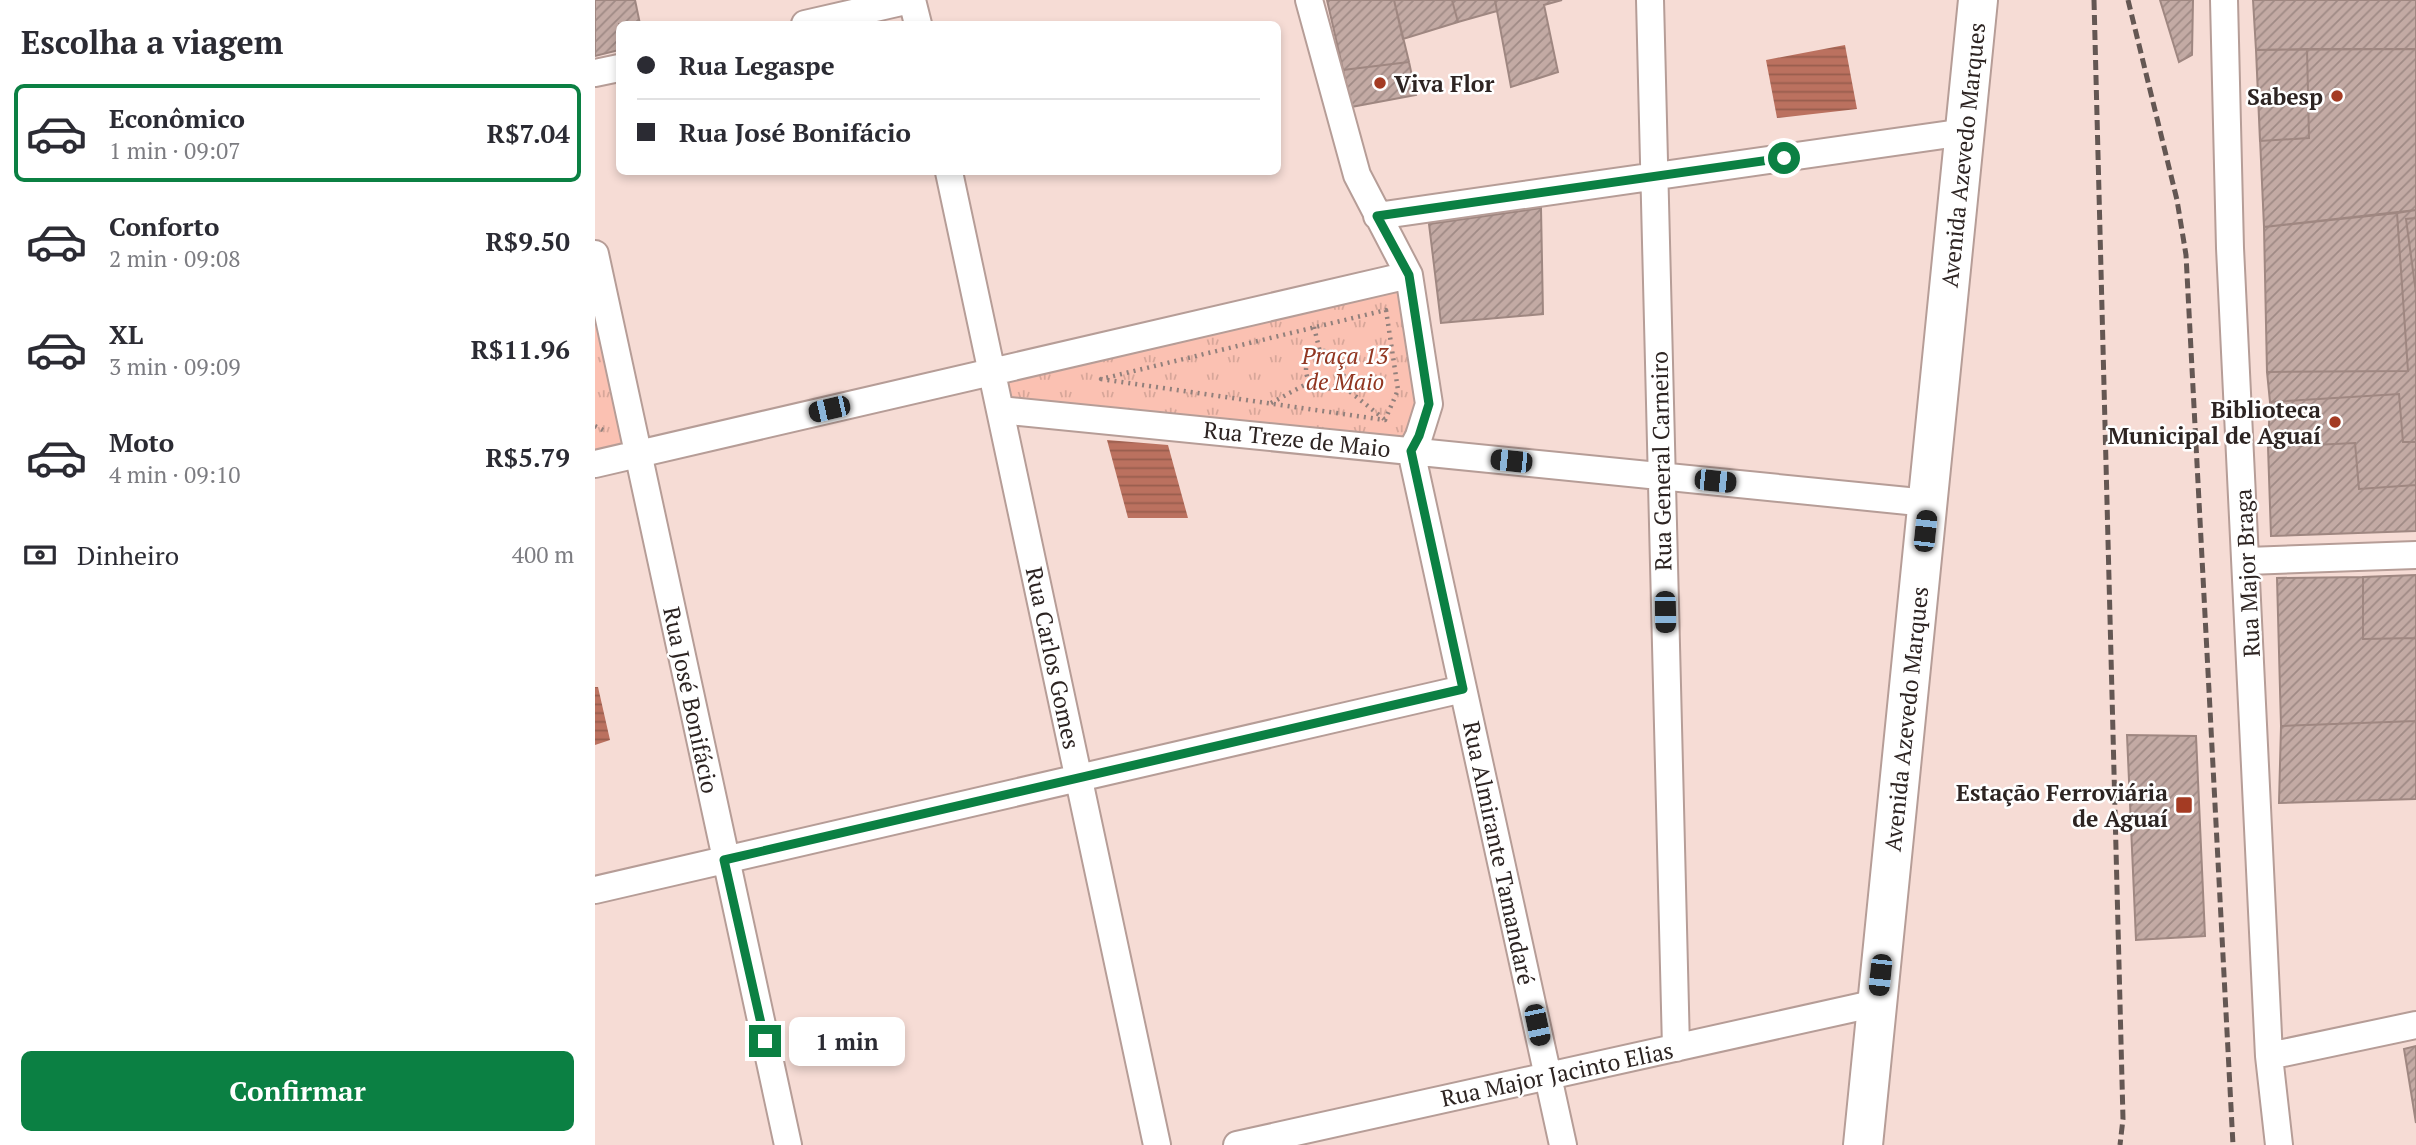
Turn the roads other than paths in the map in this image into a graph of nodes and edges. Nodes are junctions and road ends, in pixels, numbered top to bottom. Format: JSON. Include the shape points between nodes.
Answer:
{"nodes":[{"id":1,"x":911,"y":0,"type":"edge"},
{"id":2,"x":1308,"y":0,"type":"edge"},
{"id":3,"x":1650,"y":0,"type":"edge"},
{"id":4,"x":1978,"y":0,"type":"edge"},
{"id":5,"x":2224,"y":0,"type":"edge"},
{"id":6,"x":818,"y":21,"type":"edge"},
{"id":7,"x":917,"y":21,"type":"edge"},
{"id":8,"x":616,"y":69,"type":"edge"},
{"id":9,"x":595,"y":73,"type":"edge"},
{"id":10,"x":1965,"y":132,"type":"junction"},
{"id":11,"x":950,"y":175,"type":"edge"},
{"id":12,"x":1654,"y":176,"type":"junction"},
{"id":13,"x":1377,"y":216,"type":"junction"},
{"id":14,"x":595,"y":254,"type":"edge"},
{"id":15,"x":1409,"y":275,"type":"junction"},
{"id":16,"x":992,"y":372,"type":"junction"},
{"id":17,"x":1000,"y":410,"type":"junction"},
{"id":18,"x":1411,"y":451,"type":"junction"},
{"id":19,"x":639,"y":453,"type":"junction"},
{"id":20,"x":595,"y":464,"type":"edge"},
{"id":21,"x":1662,"y":476,"type":"junction"},
{"id":22,"x":1928,"y":503,"type":"junction"},
{"id":23,"x":2416,"y":555,"type":"edge"},
{"id":24,"x":2247,"y":561,"type":"junction"},
{"id":25,"x":1463,"y":689,"type":"junction"},
{"id":26,"x":1079,"y":778,"type":"junction"},
{"id":27,"x":724,"y":860,"type":"junction"},
{"id":28,"x":595,"y":890,"type":"edge"},
{"id":29,"x":1877,"y":1003,"type":"junction"},
{"id":30,"x":2416,"y":1026,"type":"edge"},
{"id":31,"x":1676,"y":1048,"type":"junction"},
{"id":32,"x":2269,"y":1056,"type":"junction"},
{"id":33,"x":1548,"y":1076,"type":"junction"},
{"id":34,"x":788,"y":1145,"type":"edge"},
{"id":35,"x":1157,"y":1145,"type":"edge"},
{"id":36,"x":1237,"y":1145,"type":"edge"},
{"id":37,"x":1563,"y":1145,"type":"edge"},
{"id":38,"x":1863,"y":1145,"type":"edge"},
{"id":39,"x":2279,"y":1145,"type":"edge"}],
"edges":[{"from":1,"to":6,"type":"street"},
{"from":1,"to":7,"type":"street"},
{"from":2,"to":13,"type":"street","via":[[1357,175]]},
{"from":3,"to":12,"type":"street","name":"Rua General Carneiro"},
{"from":4,"to":10,"type":"street","name":"Avenida Azevedo Marques"},
{"from":5,"to":24,"type":"street","name":"Rua Major Braga","via":[[2230,248]]},
{"from":8,"to":9,"type":"street"},
{"from":10,"to":12,"type":"street"},
{"from":10,"to":22,"type":"street","name":"Avenida Azevedo Marques"},
{"from":11,"to":16,"type":"street","name":"Rua Carlos Gomes"},
{"from":12,"to":13,"type":"street"},
{"from":12,"to":21,"type":"street","name":"Rua General Carneiro"},
{"from":13,"to":15,"type":"street"},
{"from":14,"to":19,"type":"street","name":"Rua José Bonifácio"},
{"from":15,"to":16,"type":"street"},
{"from":15,"to":18,"type":"street","via":[[1429,404]]},
{"from":16,"to":17,"type":"street","name":"Rua Carlos Gomes"},
{"from":16,"to":19,"type":"street"},
{"from":17,"to":18,"type":"street","name":"Rua Treze de Maio"},
{"from":17,"to":26,"type":"street","name":"Rua Carlos Gomes"},
{"from":18,"to":21,"type":"street","name":"Rua Treze de Maio"},
{"from":18,"to":25,"type":"street","name":"Rua Almirante Tamandaré"},
{"from":19,"to":20,"type":"street"},
{"from":19,"to":27,"type":"street","name":"Rua José Bonifácio"},
{"from":21,"to":22,"type":"street","name":"Rua Treze de Maio"},
{"from":21,"to":31,"type":"street","name":"Rua General Carneiro"},
{"from":22,"to":29,"type":"street","name":"Avenida Azevedo Marques"},
{"from":23,"to":24,"type":"street"},
{"from":24,"to":32,"type":"street","name":"Rua Major Braga"},
{"from":25,"to":26,"type":"street"},
{"from":25,"to":33,"type":"street","name":"Rua Almirante Tamandaré"},
{"from":26,"to":27,"type":"street"},
{"from":26,"to":35,"type":"street","name":"Rua Carlos Gomes"},
{"from":27,"to":28,"type":"street"},
{"from":27,"to":34,"type":"street","name":"Rua José Bonifácio"},
{"from":29,"to":31,"type":"street","name":"Rua Major Jacinto Elias"},
{"from":29,"to":38,"type":"street","name":"Avenida Azevedo Marques"},
{"from":30,"to":32,"type":"street"},
{"from":31,"to":33,"type":"street","name":"Rua Major Jacinto Elias"},
{"from":32,"to":39,"type":"street","name":"Rua Major Braga"},
{"from":33,"to":36,"type":"street","name":"Rua Major Jacinto Elias"},
{"from":33,"to":37,"type":"street","name":"Rua Almirante Tamandaré"}]}
